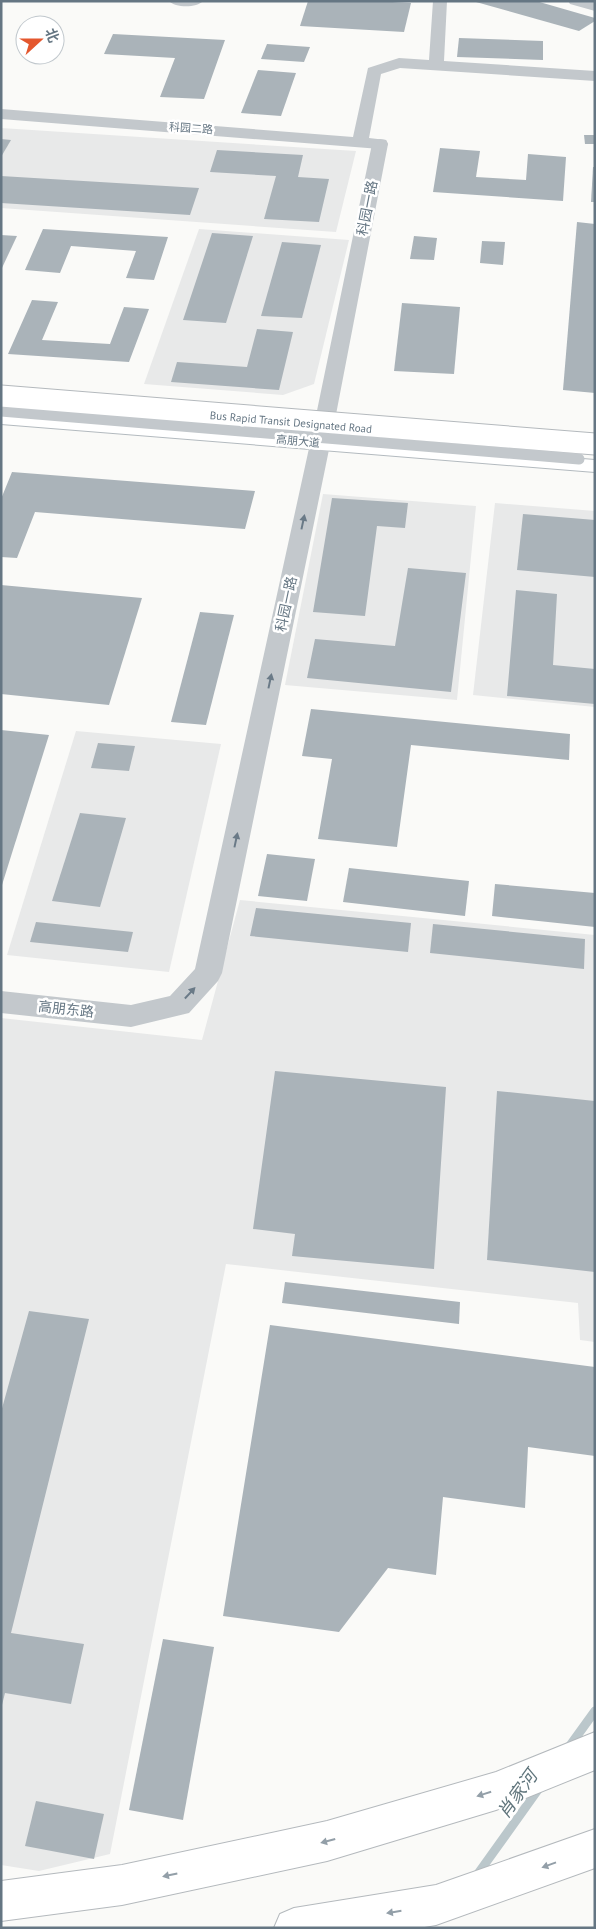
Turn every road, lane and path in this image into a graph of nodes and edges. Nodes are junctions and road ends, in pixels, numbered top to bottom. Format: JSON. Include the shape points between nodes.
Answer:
{"nodes":[{"id":1,"x":176,"y":1,"type":"edge"},
{"id":2,"x":196,"y":1,"type":"edge"},
{"id":3,"x":440,"y":1,"type":"edge"},
{"id":4,"x":575,"y":1,"type":"edge"},
{"id":5,"x":595,"y":7,"type":"edge"},
{"id":6,"x":436,"y":66,"type":"junction"},
{"id":7,"x":595,"y":76,"type":"edge"},
{"id":8,"x":1,"y":114,"type":"edge"},
{"id":9,"x":360,"y":141,"type":"junction"},
{"id":10,"x":380,"y":144,"type":"joint"},
{"id":11,"x":1,"y":396,"type":"edge"},
{"id":12,"x":1,"y":404,"type":"edge"},
{"id":13,"x":1,"y":411,"type":"edge"},
{"id":14,"x":1,"y":418,"type":"edge"},
{"id":15,"x":322,"y":436,"type":"junction"},
{"id":16,"x":595,"y":444,"type":"edge"},
{"id":17,"x":589,"y":458,"type":"edge"},
{"id":18,"x":1,"y":1002,"type":"edge"},
{"id":19,"x":131,"y":1016,"type":"joint"},
{"id":20,"x":595,"y":1752,"type":"edge"},
{"id":21,"x":595,"y":1848,"type":"edge"},
{"id":22,"x":1,"y":1901,"type":"edge"},
{"id":23,"x":294,"y":1928,"type":"edge"}],
"edges":[{"from":1,"to":2,"type":"street"},
{"from":3,"to":6,"type":"street"},
{"from":4,"to":5,"type":"street"},
{"from":6,"to":7,"type":"street"},
{"from":6,"to":9,"type":"street","via":[[399,63],[374,71]]},
{"from":8,"to":9,"type":"street","name":"科园二路"},
{"from":9,"to":10,"type":"street","name":"科园二路"},
{"from":10,"to":15,"type":"street","name":"科园一路"},
{"from":11,"to":16,"type":"main road","bridge":true},
{"from":12,"to":15,"type":"main road","name":"高朋大道"},
{"from":13,"to":17,"type":"lane","name":"Bus Rapid Transit Designated Road","bridge":true},
{"from":14,"to":15,"type":"main road","name":"高朋大道"},
{"from":15,"to":17,"type":"main road","name":"高朋大道"},
{"from":19,"to":15,"type":"street","name":"科园一路","one_way":true,"via":[[179,1005],[208,973]]},
{"from":18,"to":19,"type":"street","name":"高朋东路"},
{"from":20,"to":22,"type":"main road","one_way":true,"via":[[496,1791],[328,1841],[122,1885]]},
{"from":21,"to":23,"type":"main road","one_way":true,"via":[[436,1905]]}]}
